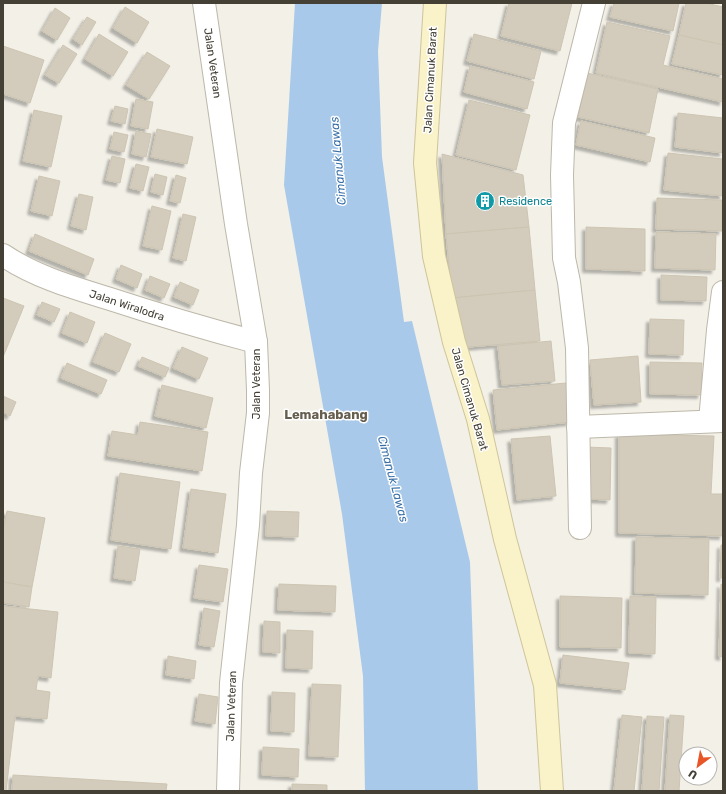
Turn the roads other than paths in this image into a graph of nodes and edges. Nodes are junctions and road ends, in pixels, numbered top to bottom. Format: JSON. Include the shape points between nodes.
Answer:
{"nodes":[{"id":1,"x":204,"y":3,"type":"edge"},
{"id":2,"x":435,"y":3,"type":"edge"},
{"id":3,"x":594,"y":3,"type":"edge"},
{"id":4,"x":3,"y":255,"type":"edge"},
{"id":5,"x":723,"y":292,"type":"edge"},
{"id":6,"x":256,"y":342,"type":"junction"},
{"id":7,"x":716,"y":421,"type":"edge"},
{"id":8,"x":578,"y":427,"type":"junction"},
{"id":9,"x":580,"y":528,"type":"dead end"},
{"id":10,"x":228,"y":791,"type":"edge"},
{"id":11,"x":552,"y":791,"type":"edge"}],
"edges":[{"from":1,"to":6,"type":"street","name":"Jalan Veteran"},
{"from":2,"to":11,"type":"street","name":"Jalan Cimanuk Barat","via":[[425,163],[434,256],[454,342],[478,419],[506,539],[545,685]]},
{"from":3,"to":8,"type":"street","via":[[564,123],[562,175],[564,258],[577,348]]},
{"from":4,"to":6,"type":"street","name":"Jalan Wiralodra","via":[[41,275],[72,287],[178,321]]},
{"from":5,"to":7,"type":"street","via":[[718,330]]},
{"from":6,"to":10,"type":"street","name":"Jalan Veteran","via":[[258,413],[231,682]]},
{"from":7,"to":8,"type":"street"},
{"from":8,"to":9,"type":"street"}]}
